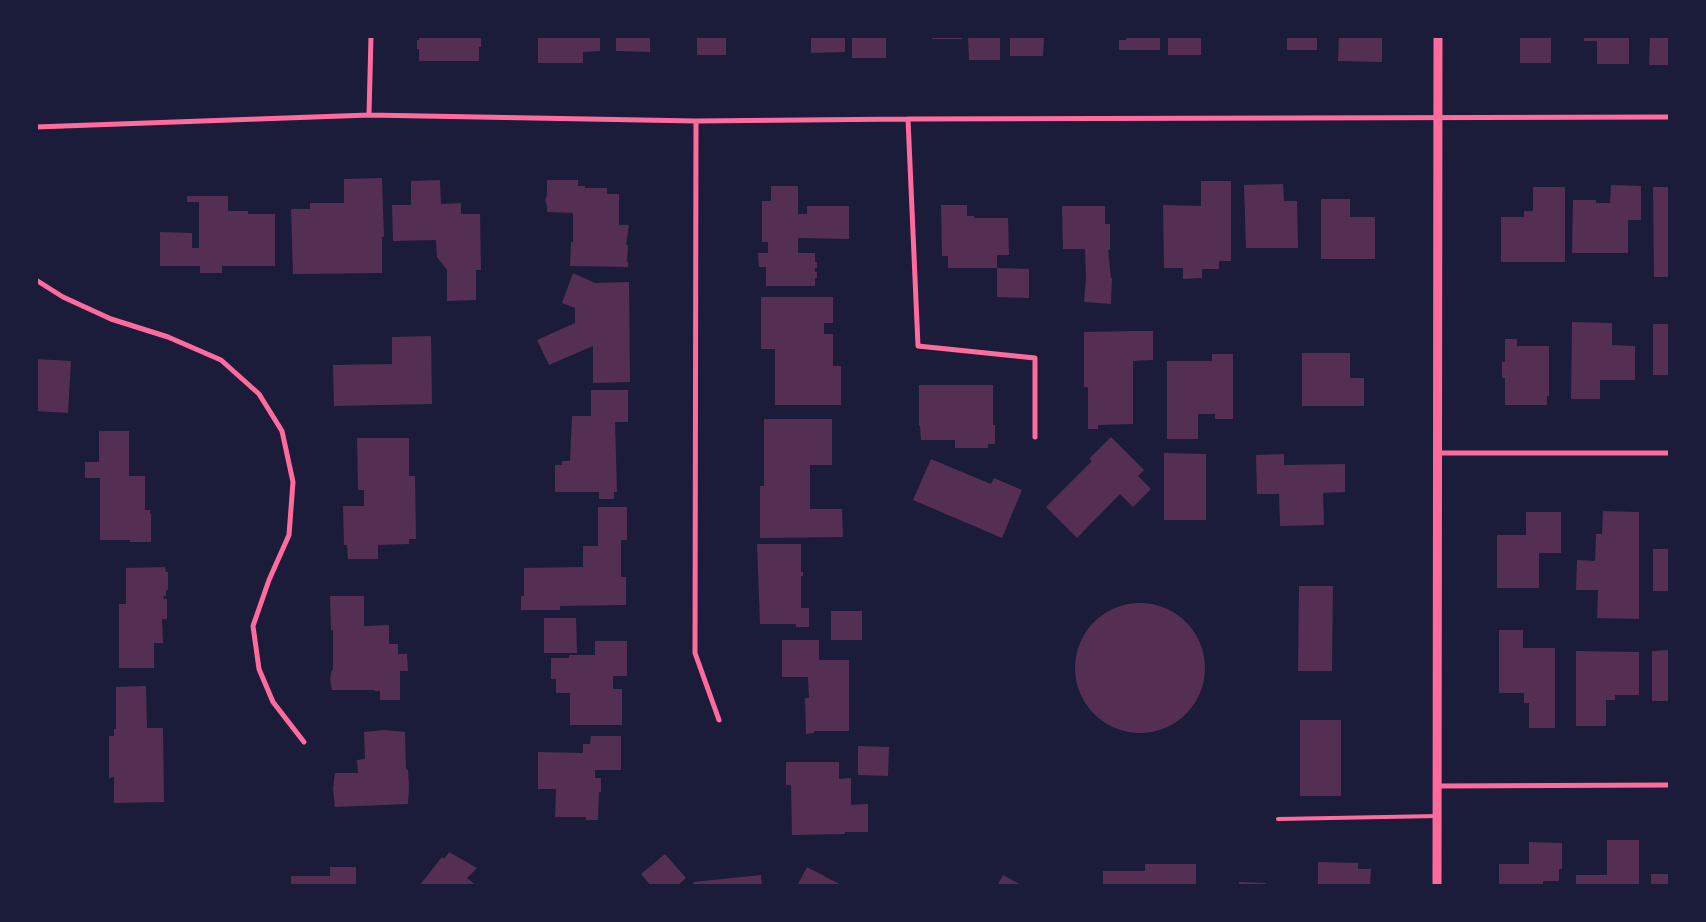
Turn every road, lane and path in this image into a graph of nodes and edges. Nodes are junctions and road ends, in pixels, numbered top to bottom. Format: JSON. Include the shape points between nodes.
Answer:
{"nodes":[{"id":1,"x":371,"y":36,"type":"edge"},
{"id":2,"x":1438,"y":36,"type":"edge"},
{"id":3,"x":370,"y":115,"type":"junction"},
{"id":4,"x":1670,"y":117,"type":"edge"},
{"id":5,"x":1438,"y":118,"type":"junction"},
{"id":6,"x":908,"y":119,"type":"junction"},
{"id":7,"x":696,"y":121,"type":"junction"},
{"id":8,"x":36,"y":128,"type":"edge"},
{"id":9,"x":36,"y":280,"type":"edge"},
{"id":10,"x":1035,"y":437,"type":"dead end"},
{"id":11,"x":1437,"y":452,"type":"junction"},
{"id":12,"x":1670,"y":453,"type":"edge"},
{"id":13,"x":719,"y":720,"type":"dead end"},
{"id":14,"x":304,"y":742,"type":"dead end"},
{"id":15,"x":1438,"y":786,"type":"junction"},
{"id":16,"x":1670,"y":786,"type":"edge"},
{"id":17,"x":1438,"y":816,"type":"junction"},
{"id":18,"x":1278,"y":819,"type":"dead end"},
{"id":19,"x":1437,"y":886,"type":"edge"}],
"edges":[{"from":1,"to":3,"type":"street"},
{"from":2,"to":5,"type":"street"},
{"from":3,"to":7,"type":"street"},
{"from":3,"to":8,"type":"street"},
{"from":4,"to":5,"type":"street"},
{"from":5,"to":6,"type":"street"},
{"from":5,"to":11,"type":"street"},
{"from":6,"to":7,"type":"street"},
{"from":6,"to":10,"type":"street","via":[[918,346],[1035,358]]},
{"from":7,"to":13,"type":"street","via":[[694,653]]},
{"from":9,"to":14,"type":"street","via":[[63,297],[111,319],[168,337],[221,360],[259,394],[282,431],[293,482],[289,535],[253,626],[259,669],[273,702]]},
{"from":11,"to":12,"type":"street"},
{"from":11,"to":15,"type":"street"},
{"from":15,"to":16,"type":"street"},
{"from":15,"to":17,"type":"street"},
{"from":17,"to":18,"type":"lane"},
{"from":17,"to":19,"type":"street"}]}
